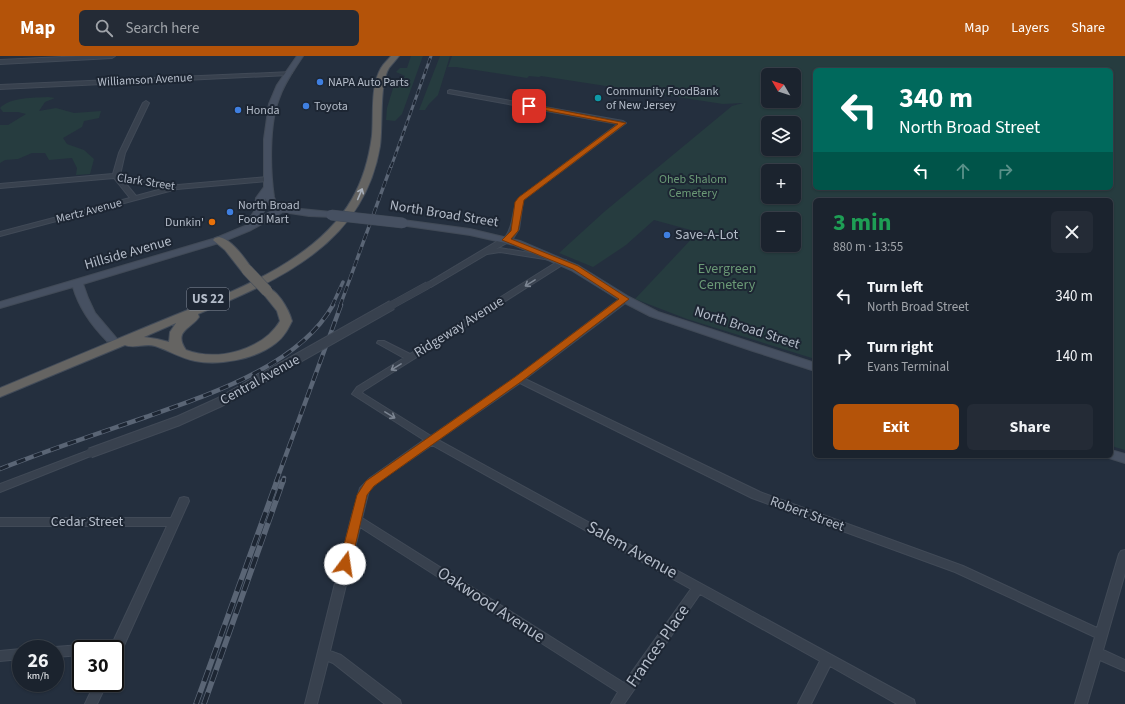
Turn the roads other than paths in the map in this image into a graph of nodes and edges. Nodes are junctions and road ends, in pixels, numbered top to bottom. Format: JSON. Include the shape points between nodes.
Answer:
{"nodes":[{"id":1,"x":112,"y":56,"type":"edge"},
{"id":2,"x":300,"y":56,"type":"edge"},
{"id":3,"x":387,"y":56,"type":"edge"},
{"id":4,"x":395,"y":56,"type":"edge"},
{"id":5,"x":0,"y":62,"type":"edge"},
{"id":6,"x":289,"y":73,"type":"junction"},
{"id":7,"x":0,"y":87,"type":"edge"},
{"id":8,"x":450,"y":92,"type":"dead end"},
{"id":9,"x":146,"y":102,"type":"dead end"},
{"id":10,"x":368,"y":122,"type":"dead end"},
{"id":11,"x":366,"y":144,"type":"dead end"},
{"id":12,"x":116,"y":176,"type":"junction"},
{"id":13,"x":267,"y":183,"type":"junction"},
{"id":14,"x":0,"y":186,"type":"edge"},
{"id":15,"x":178,"y":187,"type":"junction"},
{"id":16,"x":135,"y":199,"type":"junction"},
{"id":17,"x":283,"y":208,"type":"junction"},
{"id":18,"x":241,"y":232,"type":"junction"},
{"id":19,"x":0,"y":234,"type":"edge"},
{"id":20,"x":220,"y":240,"type":"junction"},
{"id":21,"x":506,"y":240,"type":"junction"},
{"id":22,"x":481,"y":254,"type":"junction"},
{"id":23,"x":559,"y":261,"type":"junction"},
{"id":24,"x":77,"y":282,"type":"junction"},
{"id":25,"x":237,"y":293,"type":"junction"},
{"id":26,"x":625,"y":299,"type":"junction"},
{"id":27,"x":0,"y":305,"type":"edge"},
{"id":28,"x":381,"y":342,"type":"dead end"},
{"id":29,"x":107,"y":344,"type":"junction"},
{"id":30,"x":181,"y":352,"type":"junction"},
{"id":31,"x":411,"y":358,"type":"junction"},
{"id":32,"x":813,"y":366,"type":"edge"},
{"id":33,"x":518,"y":379,"type":"junction"},
{"id":34,"x":0,"y":385,"type":"edge"},
{"id":35,"x":0,"y":393,"type":"edge"},
{"id":36,"x":357,"y":394,"type":"joint"},
{"id":37,"x":431,"y":440,"type":"junction"},
{"id":38,"x":1113,"y":455,"type":"edge"},
{"id":39,"x":1125,"y":459,"type":"edge"},
{"id":40,"x":0,"y":488,"type":"edge"},
{"id":41,"x":184,"y":501,"type":"dead end"},
{"id":42,"x":356,"y":519,"type":"junction"},
{"id":43,"x":0,"y":522,"type":"edge"},
{"id":44,"x":174,"y":522,"type":"junction"},
{"id":45,"x":1125,"y":555,"type":"edge"},
{"id":46,"x":698,"y":587,"type":"junction"},
{"id":47,"x":1102,"y":635,"type":"junction"},
{"id":48,"x":121,"y":640,"type":"edge"},
{"id":49,"x":1096,"y":652,"type":"junction"},
{"id":50,"x":323,"y":654,"type":"junction"},
{"id":51,"x":12,"y":655,"type":"edge"},
{"id":52,"x":0,"y":656,"type":"edge"},
{"id":53,"x":828,"y":658,"type":"junction"},
{"id":54,"x":1125,"y":666,"type":"edge"},
{"id":55,"x":626,"y":691,"type":"junction"},
{"id":56,"x":97,"y":692,"type":"edge"},
{"id":57,"x":91,"y":704,"type":"edge"},
{"id":58,"x":311,"y":704,"type":"edge"},
{"id":59,"x":395,"y":704,"type":"edge"},
{"id":60,"x":617,"y":704,"type":"edge"},
{"id":61,"x":804,"y":704,"type":"edge"},
{"id":62,"x":909,"y":704,"type":"edge"},
{"id":63,"x":1081,"y":704,"type":"edge"}],
"edges":[{"from":1,"to":5,"type":"street"},
{"from":2,"to":6,"type":"main road"},
{"from":3,"to":10,"type":"highway","via":[[374,76]]},
{"from":25,"to":4,"type":"highway","number":"US 22","one_way":true,"via":[[274,275],[304,256],[328,237],[350,213],[360,195],[372,162],[381,79]]},
{"from":6,"to":7,"type":"street","name":"Williamson Avenue"},
{"from":6,"to":13,"type":"main road","via":[[272,109]]},
{"from":8,"to":21,"type":"street","via":[[623,123],[521,199],[514,231]]},
{"from":9,"to":12,"type":"street","via":[[122,153]]},
{"from":11,"to":29,"type":"highway","number":"US 22","via":[[362,165],[346,205],[330,225],[309,244],[246,282]]},
{"from":12,"to":14,"type":"street","name":"Clark Street"},
{"from":12,"to":15,"type":"street","name":"Clark Street"},
{"from":12,"to":16,"type":"street"},
{"from":13,"to":15,"type":"street","name":"Clark Street"},
{"from":13,"to":17,"type":"main road","via":[[270,201]]},
{"from":13,"to":18,"type":"main road","via":[[261,198],[260,210]]},
{"from":15,"to":16,"type":"street","name":"Mertz Avenue"},
{"from":16,"to":19,"type":"street","name":"Mertz Avenue"},
{"from":17,"to":18,"type":"main road","name":"Hillside Avenue"},
{"from":17,"to":21,"type":"main road","name":"North Broad Street","bridge":true,"via":[[463,231]]},
{"from":18,"to":20,"type":"main road","name":"Hillside Avenue"},
{"from":20,"to":24,"type":"main road","name":"Hillside Avenue"},
{"from":20,"to":30,"type":"highway","bridge":true,"via":[[282,307],[286,318],[280,332],[270,341],[249,351],[225,357],[199,358]]},
{"from":21,"to":22,"type":"street","name":"Central Avenue"},
{"from":21,"to":23,"type":"main road","name":"North Broad Street"},
{"from":22,"to":23,"type":"street","via":[[500,250]]},
{"from":22,"to":40,"type":"street","name":"Central Avenue","bridge":true,"via":[[220,402],[178,421]]},
{"from":23,"to":26,"type":"main road","name":"North Broad Street","via":[[598,281]]},
{"from":23,"to":31,"type":"street","name":"Ridgeway Avenue","one_way":true},
{"from":24,"to":27,"type":"main road","name":"Hillside Avenue"},
{"from":24,"to":29,"type":"main road","via":[[83,301],[101,329]]},
{"from":25,"to":29,"type":"highway","number":"US 22"},
{"from":25,"to":30,"type":"highway","via":[[179,327],[174,338]]},
{"from":26,"to":32,"type":"main road","name":"North Broad Street","via":[[654,314]]},
{"from":26,"to":33,"type":"street"},
{"from":28,"to":31,"type":"street"},
{"from":29,"to":30,"type":"highway","via":[[146,340],[159,342]]},
{"from":29,"to":34,"type":"highway","number":"US 22"},
{"from":29,"to":35,"type":"highway","number":"US 22"},
{"from":31,"to":36,"type":"street","name":"Ridgeway Avenue","one_way":true,"via":[[360,389]]},
{"from":33,"to":37,"type":"street"},
{"from":33,"to":47,"type":"street","name":"Robert Street","via":[[756,495],[959,569]]},
{"from":36,"to":37,"type":"street","name":"Salem Avenue","one_way":true},
{"from":37,"to":42,"type":"street","via":[[366,488]]},
{"from":37,"to":46,"type":"street","name":"Salem Avenue"},
{"from":38,"to":39,"type":"main road"},
{"from":41,"to":44,"type":"street"},
{"from":42,"to":50,"type":"street"},
{"from":42,"to":55,"type":"street","name":"Oakwood Avenue"},
{"from":43,"to":44,"type":"street","name":"Cedar Street"},
{"from":44,"to":48,"type":"street"},
{"from":45,"to":47,"type":"street"},
{"from":46,"to":53,"type":"street","name":"Salem Avenue"},
{"from":46,"to":55,"type":"street","name":"Frances Place"},
{"from":47,"to":49,"type":"street"},
{"from":49,"to":54,"type":"street"},
{"from":49,"to":63,"type":"street"},
{"from":50,"to":58,"type":"street"},
{"from":50,"to":59,"type":"street","via":[[336,659]]},
{"from":51,"to":52,"type":"street"},
{"from":53,"to":61,"type":"street"},
{"from":53,"to":62,"type":"street","name":"Salem Avenue"},
{"from":55,"to":60,"type":"street","name":"Frances Place"},
{"from":56,"to":57,"type":"street"}]}
